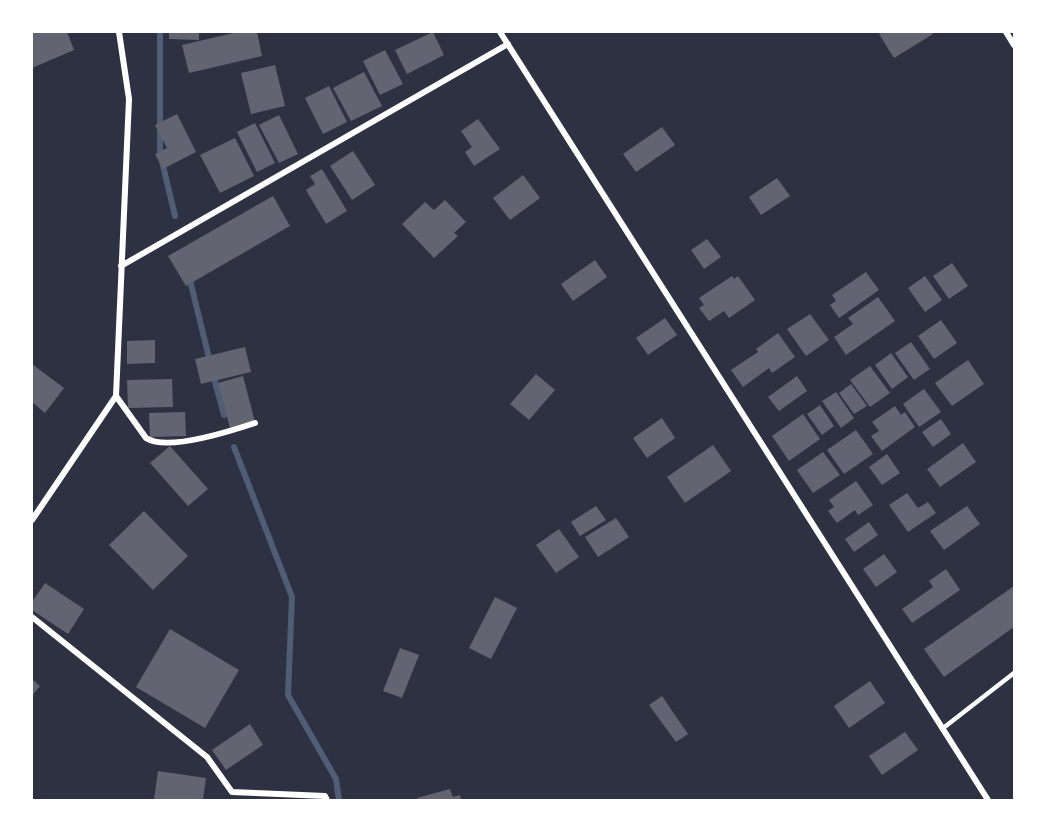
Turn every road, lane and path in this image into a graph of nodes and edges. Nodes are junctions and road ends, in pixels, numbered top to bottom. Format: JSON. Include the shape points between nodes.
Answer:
{"nodes":[{"id":1,"x":119,"y":32,"type":"edge"},
{"id":2,"x":500,"y":32,"type":"edge"},
{"id":3,"x":1006,"y":32,"type":"edge"},
{"id":4,"x":508,"y":44,"type":"junction"},
{"id":5,"x":1014,"y":45,"type":"edge"},
{"id":6,"x":121,"y":266,"type":"junction"},
{"id":7,"x":116,"y":396,"type":"junction"},
{"id":8,"x":255,"y":423,"type":"dead end"},
{"id":9,"x":32,"y":520,"type":"edge"},
{"id":10,"x":32,"y":616,"type":"edge"},
{"id":11,"x":1014,"y":673,"type":"edge"},
{"id":12,"x":942,"y":729,"type":"junction"},
{"id":13,"x":326,"y":798,"type":"edge"},
{"id":14,"x":988,"y":801,"type":"edge"}],
"edges":[{"from":1,"to":6,"type":"street","via":[[129,99]]},
{"from":2,"to":4,"type":"street"},
{"from":3,"to":5,"type":"street"},
{"from":4,"to":6,"type":"street"},
{"from":4,"to":12,"type":"street"},
{"from":6,"to":7,"type":"street"},
{"from":7,"to":8,"type":"street","via":[[153,443],[204,439]]},
{"from":7,"to":9,"type":"street"},
{"from":10,"to":13,"type":"street","via":[[207,757],[232,792]]},
{"from":11,"to":12,"type":"lane"},
{"from":12,"to":14,"type":"street"}]}
